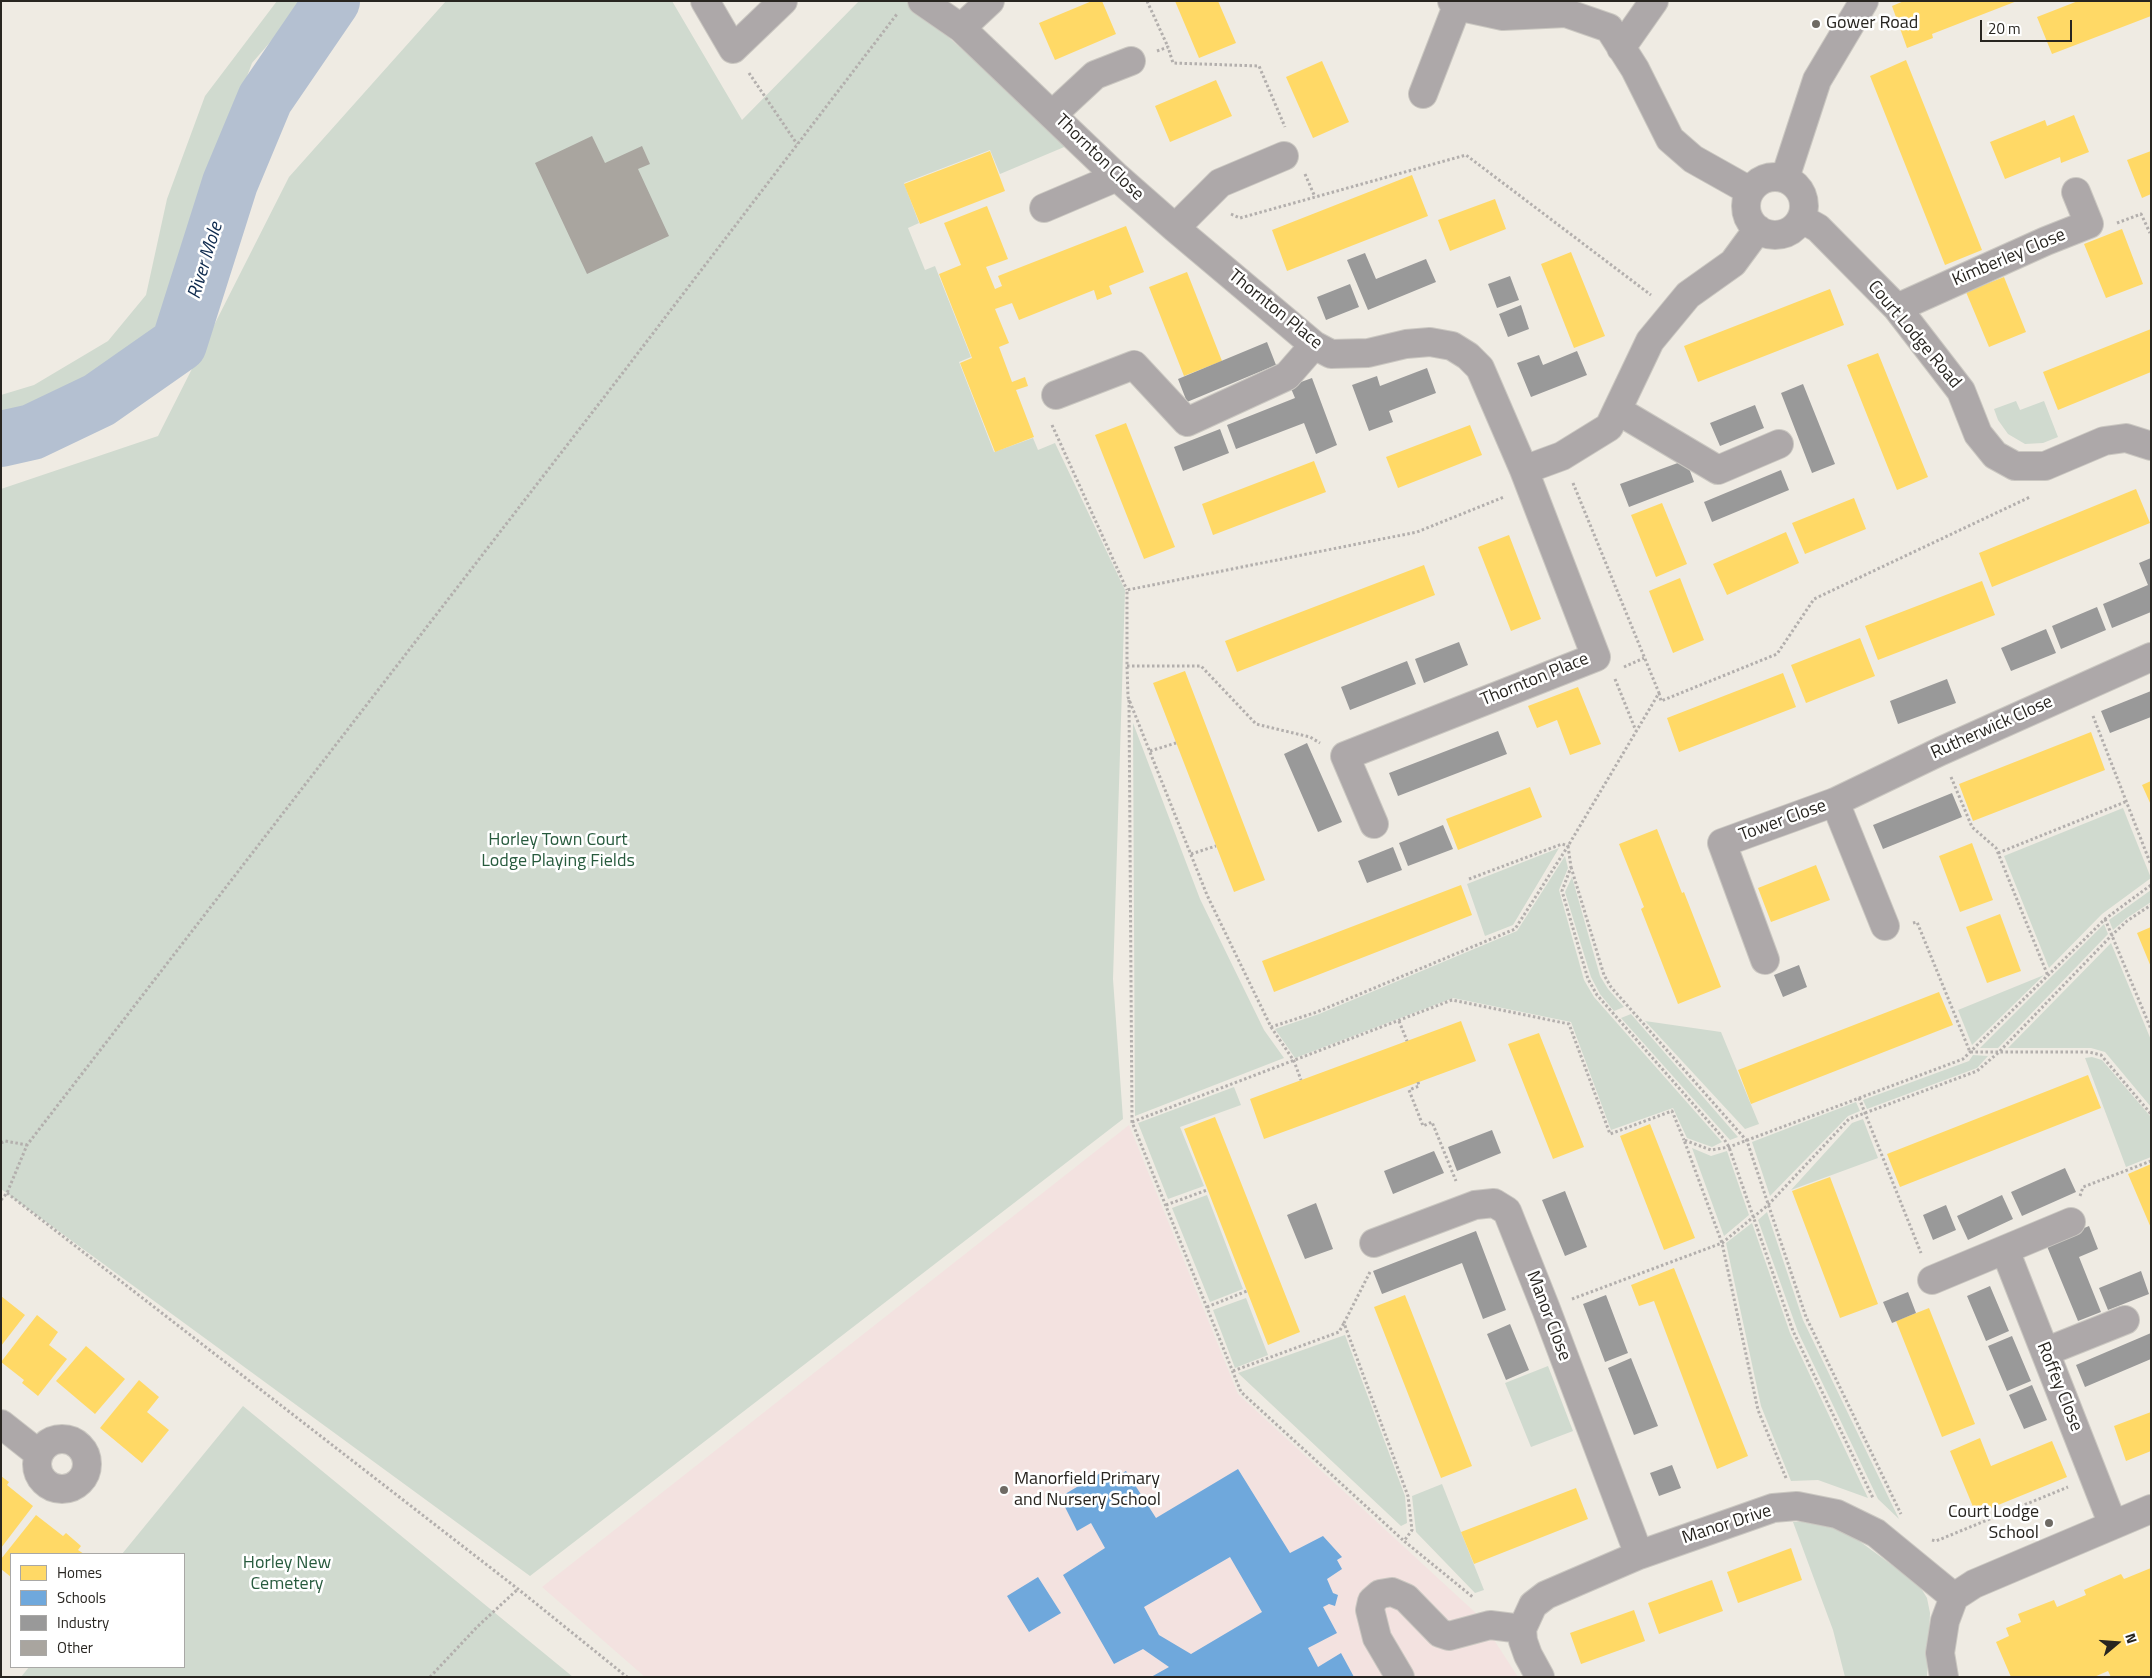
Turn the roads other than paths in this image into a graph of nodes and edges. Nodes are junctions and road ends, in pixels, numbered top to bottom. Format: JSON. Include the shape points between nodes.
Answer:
{"nodes":[{"id":1,"x":705,"y":1,"type":"edge"},
{"id":2,"x":783,"y":1,"type":"edge"},
{"id":3,"x":990,"y":1,"type":"edge"},
{"id":4,"x":1654,"y":1,"type":"edge"},
{"id":5,"x":1864,"y":1,"type":"edge"},
{"id":6,"x":1454,"y":4,"type":"edge"},
{"id":7,"x":911,"y":5,"type":"edge"},
{"id":8,"x":961,"y":28,"type":"junction"},
{"id":9,"x":1621,"y":48,"type":"junction"},
{"id":10,"x":1131,"y":61,"type":"road end"},
{"id":11,"x":1423,"y":94,"type":"dead end"},
{"id":12,"x":1053,"y":114,"type":"junction"},
{"id":13,"x":1292,"y":153,"type":"road end"},
{"id":14,"x":1117,"y":177,"type":"junction"},
{"id":15,"x":1784,"y":178,"type":"junction"},
{"id":16,"x":1750,"y":191,"type":"junction"},
{"id":17,"x":2076,"y":192,"type":"dead end"},
{"id":18,"x":1044,"y":208,"type":"dead end"},
{"id":19,"x":1802,"y":219,"type":"junction"},
{"id":20,"x":1175,"y":228,"type":"junction"},
{"id":21,"x":1758,"y":229,"type":"junction"},
{"id":22,"x":1897,"y":308,"type":"junction"},
{"id":23,"x":1314,"y":345,"type":"junction"},
{"id":24,"x":1056,"y":395,"type":"road end"},
{"id":25,"x":1617,"y":410,"type":"junction"},
{"id":26,"x":1779,"y":444,"type":"dead end"},
{"id":27,"x":2150,"y":444,"type":"edge"},
{"id":28,"x":1527,"y":478,"type":"junction"},
{"id":29,"x":2151,"y":657,"type":"edge"},
{"id":30,"x":1835,"y":802,"type":"junction"},
{"id":31,"x":1374,"y":824,"type":"dead end"},
{"id":32,"x":1885,"y":926,"type":"road end"},
{"id":33,"x":1765,"y":960,"type":"dead end"},
{"id":34,"x":2071,"y":1222,"type":"road end"},
{"id":35,"x":1374,"y":1243,"type":"road end"},
{"id":36,"x":2005,"y":1250,"type":"junction"},
{"id":37,"x":1932,"y":1280,"type":"road end"},
{"id":38,"x":2125,"y":1320,"type":"dead end"},
{"id":39,"x":2045,"y":1352,"type":"junction"},
{"id":40,"x":1,"y":1424,"type":"edge"},
{"id":41,"x":39,"y":1454,"type":"dead end"},
{"id":42,"x":2151,"y":1508,"type":"edge"},
{"id":43,"x":2113,"y":1525,"type":"junction"},
{"id":44,"x":1639,"y":1555,"type":"junction"},
{"id":45,"x":1954,"y":1597,"type":"junction"},
{"id":46,"x":1523,"y":1624,"type":"junction"},
{"id":47,"x":1400,"y":1677,"type":"edge"},
{"id":48,"x":1540,"y":1677,"type":"edge"},
{"id":49,"x":1944,"y":1677,"type":"edge"}],
"edges":[{"from":1,"to":2,"type":"street","via":[[733,50]]},
{"from":3,"to":8,"type":"street"},
{"from":4,"to":9,"type":"street"},
{"from":5,"to":15,"type":"street","via":[[1817,80]]},
{"from":6,"to":9,"type":"street","via":[[1503,16],[1566,13],[1609,28]]},
{"from":6,"to":11,"type":"street"},
{"from":7,"to":8,"type":"street","name":"Thornton Close"},
{"from":8,"to":12,"type":"street","name":"Thornton Close"},
{"from":9,"to":16,"type":"street","via":[[1670,139],[1693,160]]},
{"from":10,"to":12,"type":"street","via":[[1095,75]]},
{"from":12,"to":14,"type":"street","name":"Thornton Close"},
{"from":13,"to":20,"type":"street","via":[[1220,183]]},
{"from":14,"to":18,"type":"street"},
{"from":14,"to":20,"type":"street","name":"Thornton Close"},
{"from":15,"to":16,"type":"street","via":[[1765,179]]},
{"from":15,"to":19,"type":"street","via":[[1800,190],[1804,199]]},
{"from":16,"to":21,"type":"street","via":[[1746,212]]},
{"from":17,"to":22,"type":"street","name":"Kimberley Close","via":[[2089,224]]},
{"from":19,"to":21,"type":"street","via":[[1797,226],[1782,234]]},
{"from":19,"to":22,"type":"street","name":"Court Lodge Road","via":[[1818,228]]},
{"from":20,"to":23,"type":"street","name":"Thornton Place"},
{"from":21,"to":25,"type":"street","via":[[1733,263],[1688,295],[1650,341]]},
{"from":22,"to":27,"type":"street","name":"Court Lodge Road","via":[[1961,391],[1978,434],[1995,455],[2015,466],[2045,466],[2104,441],[2126,438]]},
{"from":23,"to":24,"type":"street","via":[[1286,376],[1187,422],[1134,365]]},
{"from":23,"to":28,"type":"street","name":"Thornton Place","via":[[1331,354],[1368,353],[1406,344],[1452,346],[1480,368]]},
{"from":25,"to":26,"type":"street","via":[[1718,470]]},
{"from":25,"to":28,"type":"street","via":[[1609,427]]},
{"from":28,"to":31,"type":"street","name":"Thornton Place","via":[[1596,657],[1345,756]]},
{"from":29,"to":30,"type":"street","name":"Rutherwick Close"},
{"from":30,"to":32,"type":"street","name":"Tower Close"},
{"from":30,"to":33,"type":"street","name":"Tower Close","via":[[1722,844]]},
{"from":34,"to":36,"type":"street"},
{"from":35,"to":44,"type":"street","name":"Manor Close","via":[[1467,1208],[1494,1202],[1507,1211]]},
{"from":36,"to":37,"type":"street"},
{"from":36,"to":39,"type":"street","name":"Roffey Close"},
{"from":38,"to":39,"type":"street"},
{"from":39,"to":43,"type":"street","name":"Roffey Close"},
{"from":40,"to":41,"type":"street"},
{"from":42,"to":43,"type":"street"},
{"from":43,"to":45,"type":"street","via":[[1974,1584]]},
{"from":44,"to":45,"type":"street","name":"Manor Drive","via":[[1773,1508],[1797,1506],[1837,1514],[1876,1533]]},
{"from":44,"to":46,"type":"street","name":"Manor Drive","via":[[1546,1595],[1533,1605]]},
{"from":45,"to":49,"type":"street","via":[[1944,1621],[1940,1653]]},
{"from":46,"to":47,"type":"street","via":[[1490,1625],[1449,1636],[1440,1633],[1406,1598],[1392,1592],[1380,1594],[1372,1601],[1370,1610],[1377,1638]]},
{"from":46,"to":48,"type":"street","via":[[1523,1641]]}]}
